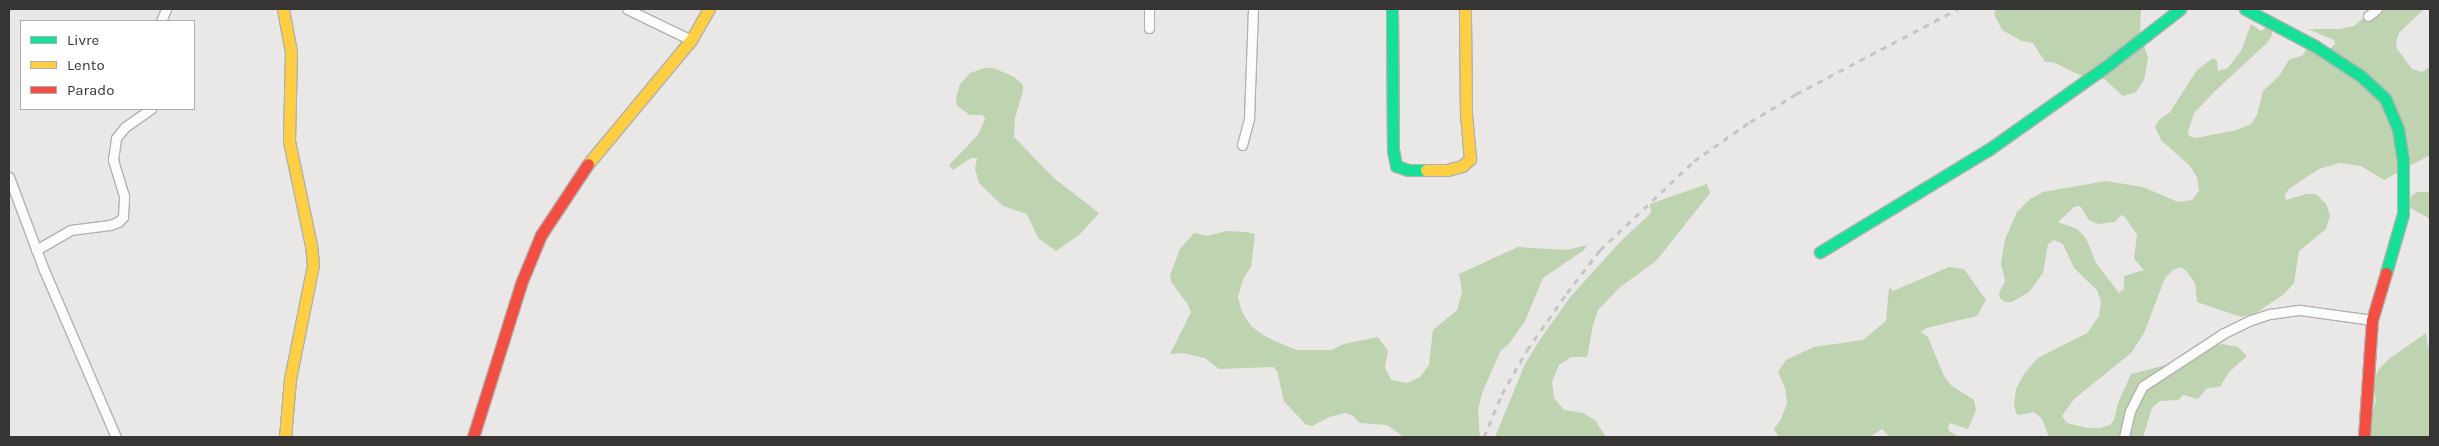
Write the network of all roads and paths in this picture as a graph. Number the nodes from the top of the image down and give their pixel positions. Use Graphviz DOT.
graph roads {
  1 [pos="283,9"];
  2 [pos="627,9"];
  3 [pos="709,9"];
  4 [pos="1149,9"];
  5 [pos="1253,9"];
  6 [pos="1392,9"];
  7 [pos="1465,9"];
  8 [pos="2180,9"];
  9 [pos="2244,9"];
  10 [pos="2377,9"];
  11 [pos="2368,16"];
  12 [pos="1149,28"];
  13 [pos="691,40"];
  14 [pos="150,110"];
  15 [pos="1242,145"];
  16 [pos="9,177"];
  17 [pos="36,250"];
  18 [pos="1820,252"];
  19 [pos="2372,320"];
  20 [pos="116,437"];
  21 [pos="286,437"];
  22 [pos="473,437"];
  23 [pos="2124,437"];
  24 [pos="2364,437"];
  1 -- 21 [label="street"];
  2 -- 13 [label="street"];
  3 -- 13 [label="street"];
  4 -- 12 [label="street"];
  5 -- 15 [label="street"];
  6 -- 7 [label="street"];
  8 -- 18 [label="street"];
  9 -- 19 [label="street"];
  10 -- 11 [label="street"];
  13 -- 22 [label="street"];
  14 -- 17 [label="street"];
  16 -- 17 [label="street"];
  17 -- 20 [label="street"];
  19 -- 23 [label="street"];
  19 -- 24 [label="street"];
}
